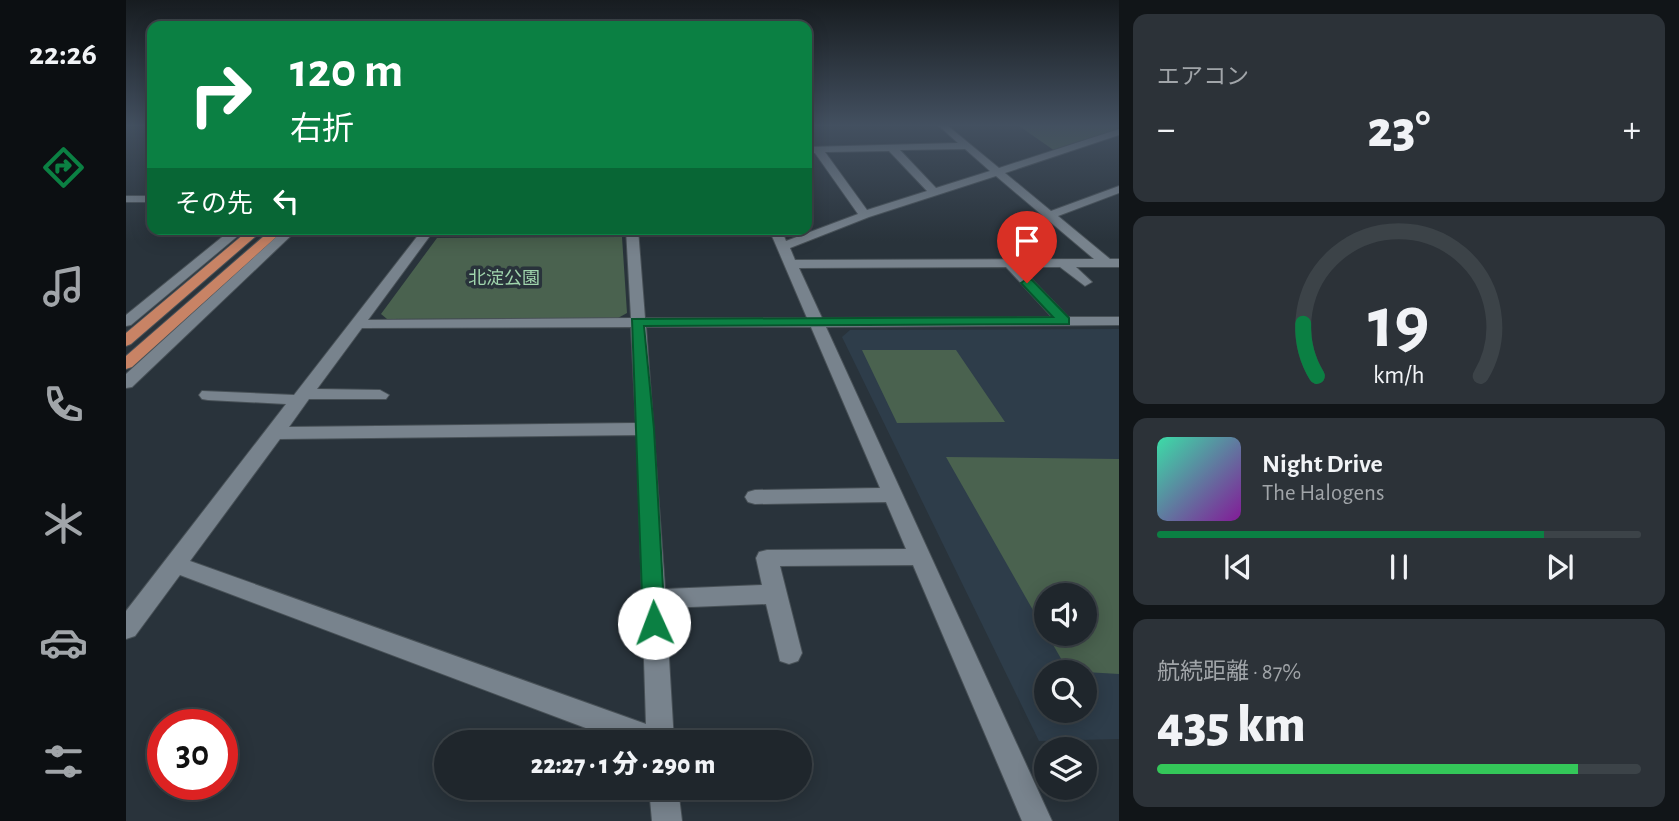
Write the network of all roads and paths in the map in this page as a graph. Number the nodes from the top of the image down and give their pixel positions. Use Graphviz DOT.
graph roads {
  1 [pos="824,164"];
  2 [pos="908,164"];
  3 [pos="988,164"];
  4 [pos="1024,164"];
  5 [pos="998,173"];
  6 [pos="934,192"];
  7 [pos="1116,193"];
  8 [pos="126,199"];
  9 [pos="147,199"];
  10 [pos="865,215"];
  11 [pos="1051,215"];
  12 [pos="233,235"];
  13 [pos="251,235"];
  14 [pos="272,235"];
  15 [pos="286,235"];
  16 [pos="424,235"];
  17 [pos="632,235"];
  18 [pos="783,247"];
  19 [pos="1009,263"];
  20 [pos="1062,263"];
  21 [pos="1113,263"];
  22 [pos="1119,272"];
  23 [pos="1085,282"];
  24 [pos="1064,321"];
  25 [pos="1119,321"];
  26 [pos="126,322"];
  27 [pos="637,322"];
  28 [pos="816,323"];
  29 [pos="357,324"];
  30 [pos="126,341"];
  31 [pos="126,364"];
  32 [pos="126,383"];
  33 [pos="208,395"];
  34 [pos="380,395"];
  35 [pos="302,397"];
  36 [pos="646,429"];
  37 [pos="274,433"];
  38 [pos="892,495"];
  39 [pos="755,497"];
  40 [pos="920,557"];
  41 [pos="176,564"];
  42 [pos="774,594"];
  43 [pos="653,599"];
  44 [pos="126,629"];
  45 [pos="789,653"];
  46 [pos="626,730"];
  47 [pos="658,730"];
  48 [pos="665,800"];
  49 [pos="667,821"];
  50 [pos="1037,821"];
  1 -- 10 [label="street"];
  2 -- 6 [label="street"];
  3 -- 5 [label="street"];
  4 -- 5 [label="street"];
  5 -- 6 [label="street"];
  5 -- 11 [label="street"];
  6 -- 10 [label="street"];
  7 -- 11 [label="street"];
  8 -- 9 [label="street"];
  10 -- 18 [label="street"];
  11 -- 21 [label="street"];
  12 -- 26 [label="street"];
  13 -- 30 [label="main road"];
  14 -- 31 [label="main road"];
  15 -- 32 [label="street"];
  16 -- 29 [label="street"];
  17 -- 27 [label="street"];
  18 -- 19 [label="street"];
  18 -- 28 [label="street"];
  19 -- 20 [label="street"];
  19 -- 24 [label="street"];
  20 -- 21 [label="street"];
  20 -- 23 [label="street"];
  21 -- 22 [label="street"];
  24 -- 25 [label="street"];
  24 -- 28 [label="street"];
  27 -- 28 [label="street"];
  27 -- 29 [label="street"];
  27 -- 36 [label="street"];
  28 -- 38 [label="street"];
  29 -- 35 [label="street"];
  33 -- 35 [label="street"];
  34 -- 35 [label="street"];
  35 -- 37 [label="street"];
  36 -- 37 [label="street"];
  36 -- 43 [label="street"];
  37 -- 41 [label="street"];
  38 -- 39 [label="street"];
  38 -- 40 [label="street"];
  40 -- 42 [label="street"];
  40 -- 50 [label="street"];
  41 -- 44 [label="street"];
  41 -- 46 [label="street"];
  42 -- 43 [label="street"];
  42 -- 45 [label="street"];
  43 -- 47 [label="street"];
  48 -- 49 [label="street"];
}
